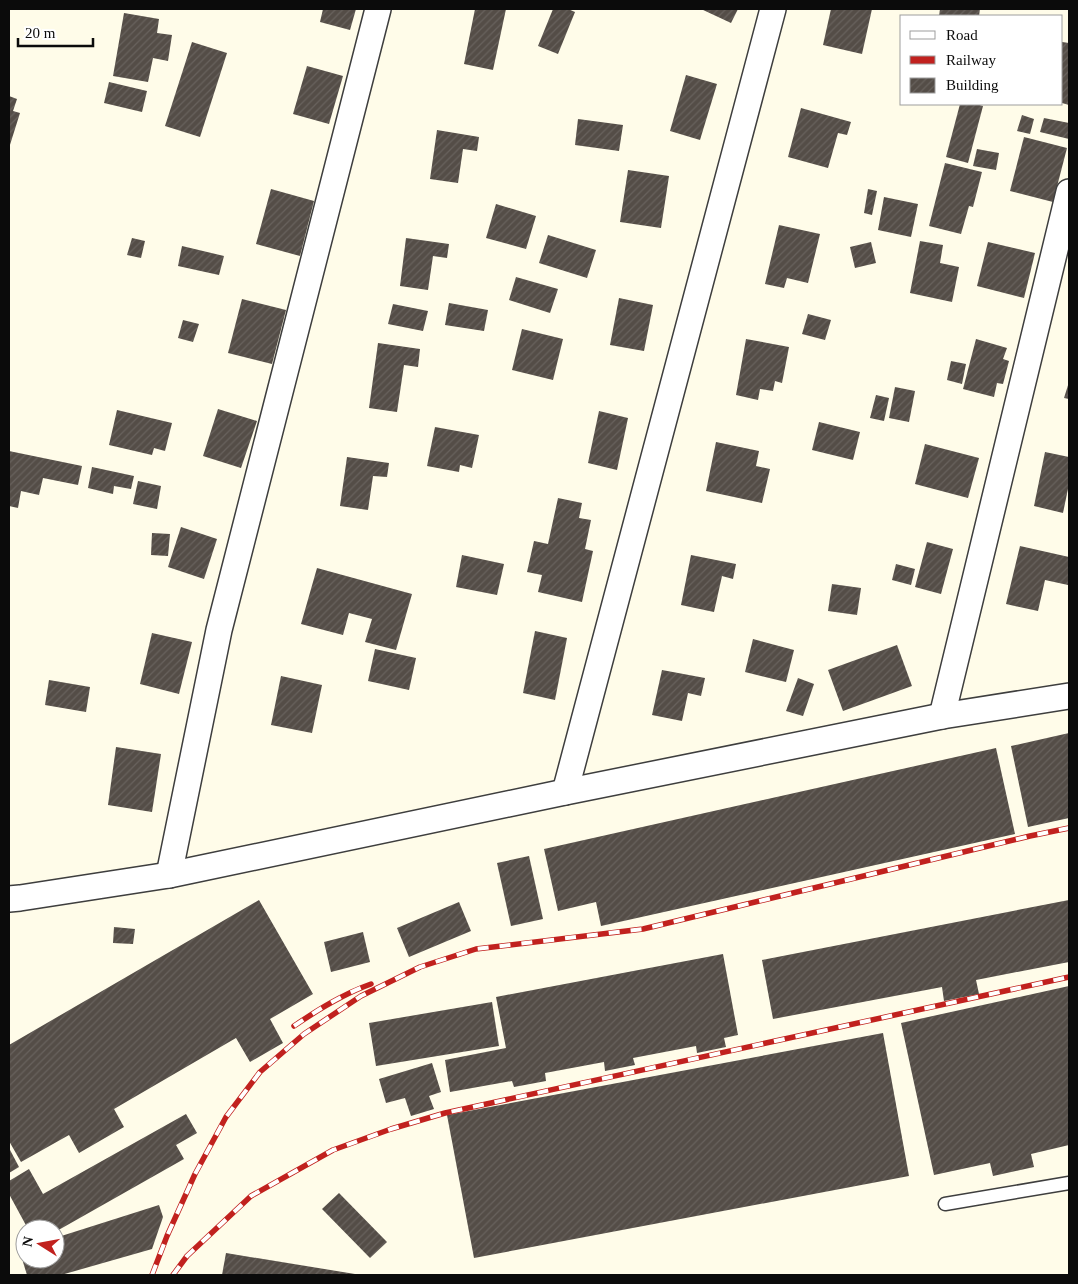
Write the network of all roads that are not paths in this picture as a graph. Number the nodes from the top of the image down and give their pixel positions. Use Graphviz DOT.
graph roads {
  1 [pos="378,9"];
  2 [pos="773,9"];
  3 [pos="1069,192"];
  4 [pos="1069,696"];
  5 [pos="942,716"];
  6 [pos="565,792"];
  7 [pos="169,875"];
  8 [pos="9,899"];
  9 [pos="1069,1183"];
  10 [pos="945,1204"];
  1 -- 7 [label="street"];
  2 -- 6 [label="street"];
  3 -- 5 [label="street"];
  4 -- 5 [label="street"];
  5 -- 6 [label="street"];
  6 -- 7 [label="street"];
  7 -- 8 [label="street"];
  9 -- 10 [label="lane"];
}
